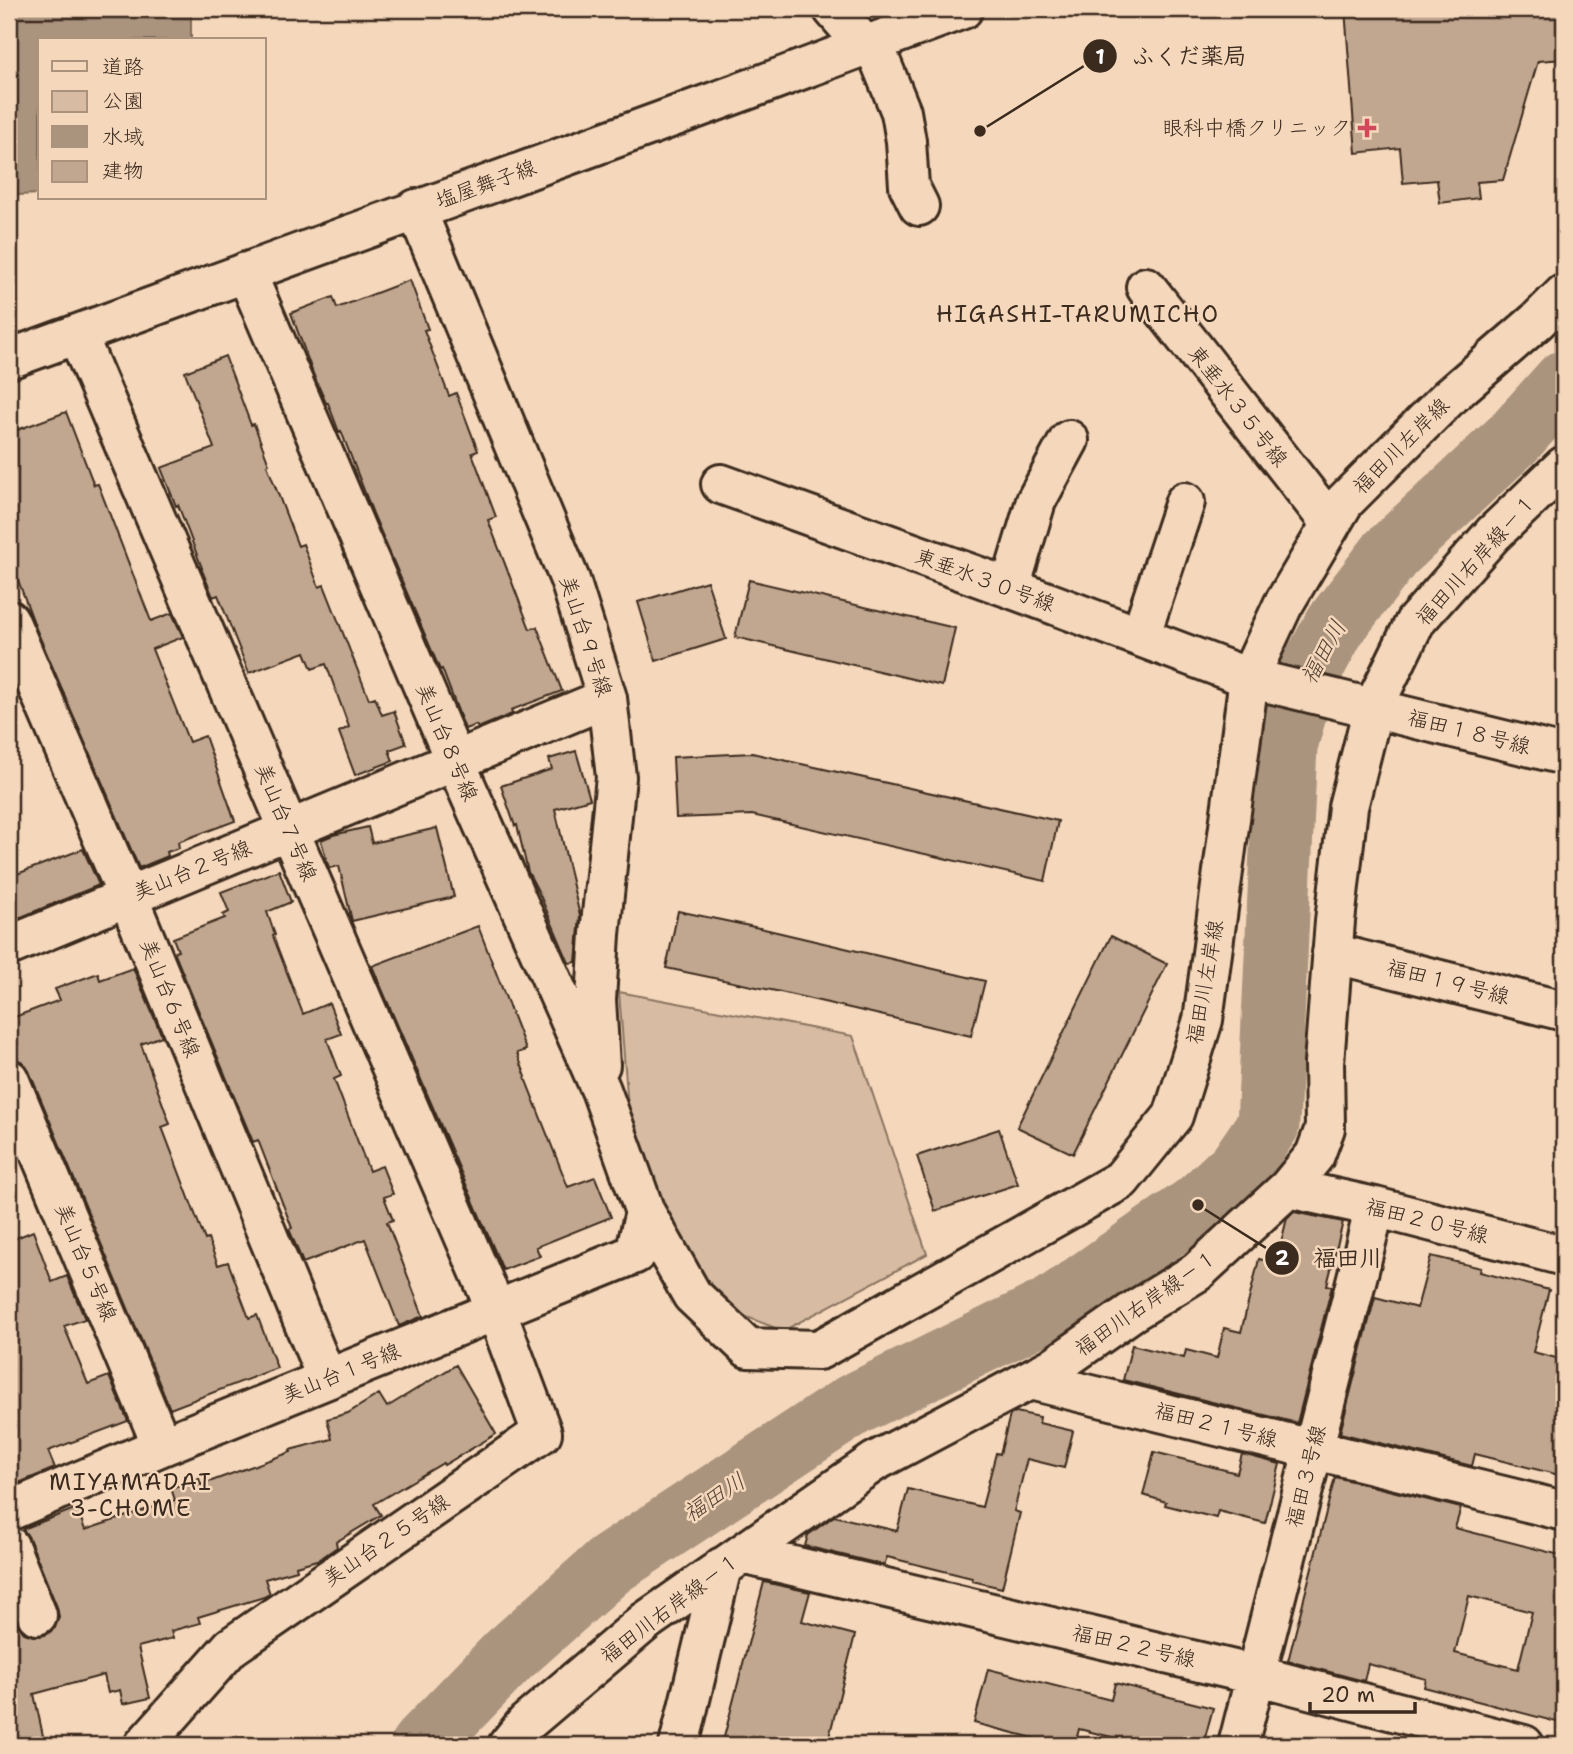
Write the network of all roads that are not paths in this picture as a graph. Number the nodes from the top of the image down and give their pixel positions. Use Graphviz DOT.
graph roads {
  1 [pos="833,9"];
  2 [pos="963,9"];
  3 [pos="869,44"];
  4 [pos="919,206"];
  5 [pos="416,209"];
  6 [pos="246,272"];
  7 [pos="1146,287"];
  8 [pos="1564,294"];
  9 [pos="77,334"];
  10 [pos="9,359"];
  11 [pos="1069,440"];
  12 [pos="721,484"];
  13 [pos="1556,485"];
  14 [pos="1185,502"];
  15 [pos="1331,524"];
  16 [pos="1010,588"];
  17 [pos="9,620"];
  18 [pos="1140,637"];
  19 [pos="1249,678"];
  20 [pos="607,698"];
  21 [pos="1373,708"];
  22 [pos="1564,755"];
  23 [pos="455,761"];
  24 [pos="289,830"];
  25 [pos="128,897"];
  26 [pos="9,946"];
  27 [pos="1332,953"];
  28 [pos="1564,1011"];
  29 [pos="9,1079"];
  30 [pos="601,1090"];
  31 [pos="1289,1188"];
  32 [pos="1375,1207"];
  33 [pos="645,1212"];
  34 [pos="1564,1256"];
  35 [pos="496,1310"];
  36 [pos="327,1379"];
  37 [pos="1030,1380"];
  38 [pos="162,1446"];
  39 [pos="1313,1449"];
  40 [pos="9,1511"];
  41 [pos="1564,1511"];
  42 [pos="9,1546"];
  43 [pos="732,1560"];
  44 [pos="37,1615"];
  45 [pos="1255,1675"];
  46 [pos="144,1745"];
  47 [pos="508,1745"];
  48 [pos="679,1745"];
  49 [pos="1238,1745"];
  50 [pos="1524,1745"];
  1 -- 3 [label="street"];
  2 -- 3 [label="street, 塩屋舞子線"];
  3 -- 4 [label="street"];
  3 -- 5 [label="street, 塩屋舞子線"];
  5 -- 6 [label="street, 塩屋舞子線"];
  5 -- 20 [label="street, 美山台９号線"];
  6 -- 9 [label="street, 塩屋舞子線"];
  6 -- 23 [label="street, 美山台８号線"];
  7 -- 15 [label="street, 東垂水３５号線"];
  8 -- 15 [label="street, 福田川左岸線"];
  9 -- 10 [label="street, 塩屋舞子線"];
  9 -- 24 [label="street, 美山台７号線"];
  11 -- 16 [label="street"];
  12 -- 16 [label="street, 東垂水３０号線"];
  13 -- 21 [label="street, 福田川右岸線－１"];
  14 -- 18 [label="street"];
  15 -- 19 [label="street, 福田川左岸線"];
  16 -- 18 [label="street, 東垂水３０号線"];
  17 -- 25 [label="street, 美山台６号線"];
  18 -- 19 [label="street, 東垂水３０号線"];
  19 -- 21 [label="street, 福田１８号線"];
  19 -- 33 [label="street, 福田川左岸線"];
  20 -- 23 [label="street, 美山台２号線"];
  20 -- 30 [label="street, 美山台９号線"];
  21 -- 22 [label="street, 福田１８号線"];
  21 -- 27 [label="street, 福田川右岸線－１"];
  23 -- 24 [label="street, 美山台２号線"];
  23 -- 30 [label="street, 美山台８号線"];
  24 -- 25 [label="street, 美山台２号線"];
  24 -- 35 [label="street, 美山台７号線"];
  25 -- 26 [label="street, 美山台２号線"];
  25 -- 36 [label="street, 美山台６号線"];
  27 -- 28 [label="street, 福田１９号線"];
  27 -- 31 [label="street, 福田川右岸線－１"];
  29 -- 38 [label="street, 美山台５号線"];
  30 -- 33 [label="street, 美山台８号線"];
  31 -- 32 [label="street, 福田２０号線"];
  31 -- 37 [label="street, 福田川右岸線－１"];
  32 -- 34 [label="street, 福田２０号線"];
  32 -- 39 [label="street, 福田３号線"];
  33 -- 35 [label="street, 美山台１号線"];
  35 -- 36 [label="street, 美山台１号線"];
  35 -- 46 [label="street, 美山台２５号線"];
  36 -- 38 [label="street, 美山台１号線"];
  37 -- 39 [label="street, 福田２１号線"];
  37 -- 43 [label="street, 福田川右岸線－１"];
  38 -- 40 [label="street, 美山台１号線"];
  39 -- 41 [label="street, 福田２１号線"];
  39 -- 45 [label="street, 福田３号線"];
  42 -- 44 [label="street"];
  43 -- 45 [label="street, 福田２２号線"];
  43 -- 47 [label="street, 福田川右岸線－１"];
  43 -- 48 [label="street"];
  45 -- 49 [label="street, 福田３号線"];
  45 -- 50 [label="street, 福田２２号線"];
}
